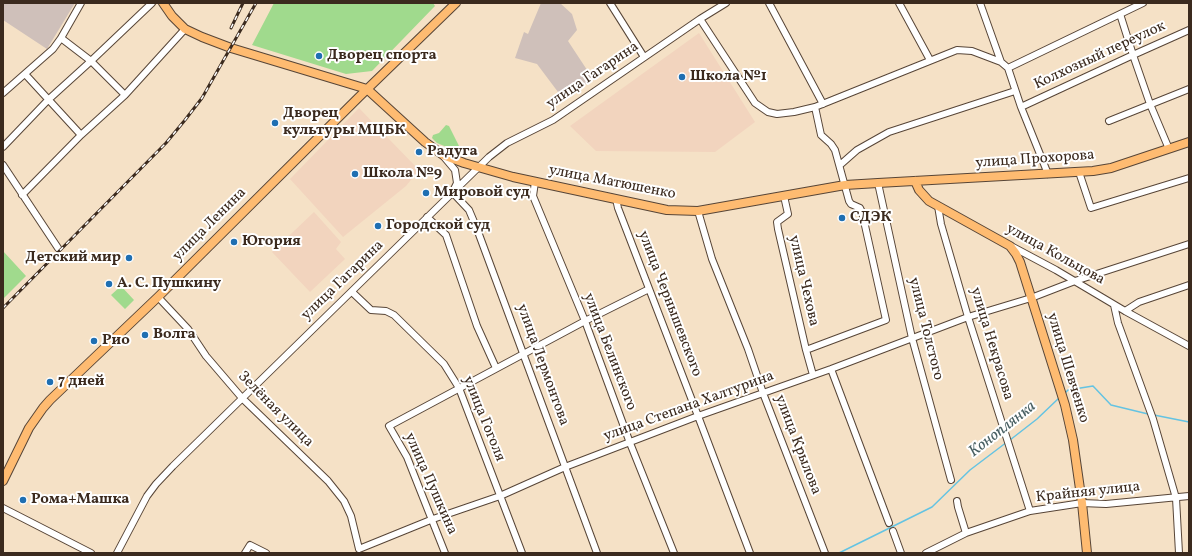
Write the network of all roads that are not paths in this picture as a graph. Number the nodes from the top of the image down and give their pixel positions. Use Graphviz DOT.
graph roads {
  1 [pos="81,3"];
  2 [pos="152,3"];
  3 [pos="163,3"];
  4 [pos="456,3"];
  5 [pos="610,3"];
  6 [pos="726,3"];
  7 [pos="769,3"];
  8 [pos="899,3"];
  9 [pos="980,3"];
  10 [pos="1143,3"];
  11 [pos="1120,14"];
  12 [pos="700,19"];
  13 [pos="185,29"];
  14 [pos="1189,30"];
  15 [pos="61,38"];
  16 [pos="1132,55"];
  17 [pos="644,57"];
  18 [pos="930,60"];
  19 [pos="91,61"];
  20 [pos="1001,62"];
  21 [pos="1008,68"];
  22 [pos="24,74"];
  23 [pos="367,89"];
  24 [pos="1189,89"];
  25 [pos="1015,90"];
  26 [pos="3,93"];
  27 [pos="125,95"];
  28 [pos="48,100"];
  29 [pos="823,104"];
  30 [pos="1150,104"];
  31 [pos="815,107"];
  32 [pos="1021,107"];
  33 [pos="1109,121"];
  34 [pos="81,135"];
  35 [pos="1189,142"];
  36 [pos="3,147"];
  37 [pos="1169,149"];
  38 [pos="443,155"];
  39 [pos="3,165"];
  40 [pos="840,165"];
  41 [pos="478,167"];
  42 [pos="1079,172"];
  43 [pos="1048,174"];
  44 [pos="1189,178"];
  45 [pos="915,181"];
  46 [pos="535,182"];
  47 [pos="878,182"];
  48 [pos="845,186"];
  49 [pos="453,191"];
  50 [pos="22,195"];
  51 [pos="784,196"];
  52 [pos="616,199"];
  53 [pos="938,206"];
  54 [pos="698,211"];
  55 [pos="427,217"];
  56 [pos="1189,244"];
  57 [pos="1010,246"];
  58 [pos="58,248"];
  59 [pos="1075,282"];
  60 [pos="1189,285"];
  61 [pos="649,289"];
  62 [pos="352,292"];
  63 [pos="158,297"];
  64 [pos="1031,298"];
  65 [pos="1114,305"];
  66 [pos="1125,311"];
  67 [pos="968,317"];
  68 [pos="584,321"];
  69 [pos="912,338"];
  70 [pos="1189,346"];
  71 [pos="806,350"];
  72 [pos="524,354"];
  73 [pos="496,368"];
  74 [pos="831,369"];
  75 [pos="813,376"];
  76 [pos="459,388"];
  77 [pos="763,393"];
  78 [pos="242,398"];
  79 [pos="698,416"];
  80 [pos="630,443"];
  81 [pos="565,467"];
  82 [pos="951,480"];
  83 [pos="3,481"];
  84 [pos="500,496"];
  85 [pos="1189,496"];
  86 [pos="1176,498"];
  87 [pos="957,501"];
  88 [pos="1082,503"];
  89 [pos="3,508"];
  90 [pos="1030,511"];
  91 [pos="433,519"];
  92 [pos="889,523"];
  93 [pos="893,531"];
  94 [pos="966,533"];
  95 [pos="358,551"];
  96 [pos="91,553"];
  97 [pos="117,553"];
  98 [pos="245,553"];
  99 [pos="266,553"];
  100 [pos="446,553"];
  101 [pos="522,553"];
  102 [pos="597,553"];
  103 [pos="674,553"];
  104 [pos="750,553"];
  105 [pos="825,553"];
  106 [pos="901,553"];
  107 [pos="926,553"];
  108 [pos="1087,553"];
  109 [pos="1179,553"];
  1 -- 15 [label="street"];
  2 -- 19 [label="street"];
  3 -- 13 [label="main road"];
  4 -- 23 [label="main road, улица Ленина"];
  5 -- 17 [label="street"];
  6 -- 12 [label="street, улица Гагарина"];
  7 -- 29 [label="street"];
  8 -- 18 [label="street"];
  9 -- 20 [label="street"];
  10 -- 11 [label="street"];
  11 -- 16 [label="street"];
  11 -- 21 [label="street"];
  12 -- 17 [label="street, улица Гагарина"];
  12 -- 31 [label="street"];
  13 -- 23 [label="main road"];
  13 -- 27 [label="street"];
  14 -- 16 [label="street, Колхозный переулок"];
  15 -- 19 [label="street"];
  15 -- 22 [label="street"];
  16 -- 30 [label="street"];
  16 -- 32 [label="street, Колхозный переулок"];
  17 -- 41 [label="street, улица Гагарина"];
  18 -- 20 [label="street"];
  18 -- 29 [label="street"];
  19 -- 27 [label="street"];
  19 -- 28 [label="street"];
  20 -- 21 [label="street"];
  21 -- 25 [label="street"];
  22 -- 26 [label="street"];
  22 -- 28 [label="street"];
  23 -- 38 [label="main road, улица Матюшенко"];
  23 -- 63 [label="main road, улица Ленина"];
  24 -- 30 [label="street"];
  25 -- 32 [label="street"];
  25 -- 40 [label="street"];
  27 -- 34 [label="street"];
  28 -- 34 [label="street"];
  28 -- 36 [label="street"];
  29 -- 31 [label="street"];
  30 -- 33 [label="street"];
  30 -- 37 [label="street"];
  31 -- 40 [label="street"];
  32 -- 43 [label="street"];
  34 -- 50 [label="street"];
  35 -- 37 [label="main road, улица Прохорова"];
  37 -- 42 [label="main road, улица Прохорова"];
  38 -- 41 [label="main road, улица Матюшенко"];
  38 -- 49 [label="street"];
  39 -- 50 [label="street"];
  40 -- 48 [label="street"];
  41 -- 46 [label="main road, улица Матюшенко"];
  41 -- 49 [label="street, улица Гагарина"];
  42 -- 43 [label="main road, улица Прохорова"];
  42 -- 44 [label="street"];
  43 -- 45 [label="main road, улица Прохорова"];
  45 -- 47 [label="main road, улица Прохорова"];
  45 -- 53 [label="main road, улица Кольцова"];
  46 -- 52 [label="main road, улица Матюшенко"];
  46 -- 68 [label="street, улица Белинского"];
  47 -- 48 [label="main road, улица Матюшенко"];
  47 -- 69 [label="street, улица Толстого"];
  48 -- 51 [label="main road, улица Матюшенко"];
  48 -- 71 [label="street"];
  49 -- 55 [label="street, улица Гагарина"];
  49 -- 72 [label="street, улица Лермонтова"];
  50 -- 58 [label="street"];
  51 -- 54 [label="main road, улица Матюшенко"];
  51 -- 71 [label="street, улица Чехова"];
  52 -- 54 [label="main road, улица Матюшенко"];
  52 -- 61 [label="street, улица Чернышевского"];
  53 -- 57 [label="main road, улица Кольцова"];
  53 -- 67 [label="street, улица Некрасова"];
  54 -- 77 [label="street, улица Крылова"];
  55 -- 62 [label="street, улица Гагарина"];
  55 -- 73 [label="street"];
  56 -- 59 [label="street, улица Степана Халтурина"];
  57 -- 59 [label="street, улица Кольцова"];
  57 -- 64 [label="main road, улица Шевченко"];
  59 -- 64 [label="street, улица Степана Халтурина"];
  59 -- 65 [label="street, улица Кольцова"];
  60 -- 66 [label="street"];
  61 -- 68 [label="street"];
  61 -- 79 [label="street, улица Чернышевского"];
  62 -- 76 [label="street, улица Гоголя"];
  62 -- 78 [label="street, улица Гагарина"];
  63 -- 78 [label="street, Зелёная улица"];
  63 -- 83 [label="main road, улица Ленина"];
  64 -- 67 [label="street, улица Степана Халтурина"];
  64 -- 88 [label="main road, улица Шевченко"];
  65 -- 66 [label="street, улица Кольцова"];
  65 -- 86 [label="street"];
  66 -- 70 [label="street, улица Кольцова"];
  67 -- 69 [label="street, улица Степана Халтурина"];
  67 -- 90 [label="street, улица Некрасова"];
  68 -- 72 [label="street"];
  68 -- 80 [label="street, улица Белинского"];
  69 -- 74 [label="street, улица Степана Халтурина"];
  69 -- 82 [label="street, улица Толстого"];
  71 -- 75 [label="street, улица Чехова"];
  72 -- 73 [label="street"];
  72 -- 81 [label="street, улица Лермонтова"];
  73 -- 76 [label="street"];
  74 -- 75 [label="street, улица Степана Халтурина"];
  74 -- 92 [label="street"];
  75 -- 77 [label="street, улица Степана Халтурина"];
  76 -- 84 [label="street, улица Гоголя"];
  76 -- 91 [label="street, улица Пушкина"];
  77 -- 79 [label="street, улица Степана Халтурина"];
  77 -- 105 [label="street, улица Крылова"];
  78 -- 95 [label="street, Зелёная улица"];
  78 -- 97 [label="street, улица Гагарина"];
  79 -- 80 [label="street, улица Степана Халтурина"];
  79 -- 104 [label="street, улица Чернышевского"];
  80 -- 81 [label="street, улица Степана Халтурина"];
  80 -- 103 [label="street, улица Белинского"];
  81 -- 84 [label="street, улица Степана Халтурина"];
  81 -- 102 [label="street, улица Лермонтова"];
  84 -- 91 [label="street, улица Степана Халтурина"];
  84 -- 101 [label="street, улица Гоголя"];
  85 -- 86 [label="street, Крайняя улица"];
  86 -- 88 [label="street, Крайняя улица"];
  86 -- 109 [label="street"];
  87 -- 94 [label="street"];
  88 -- 90 [label="street, Крайняя улица"];
  88 -- 108 [label="main road, улица Шевченко"];
  89 -- 96 [label="street"];
  90 -- 94 [label="street, Крайняя улица"];
  91 -- 95 [label="street, улица Степана Халтурина"];
  91 -- 100 [label="street, улица Пушкина"];
  93 -- 106 [label="street"];
  94 -- 107 [label="street, Крайняя улица"];
  98 -- 99 [label="street"];
}
